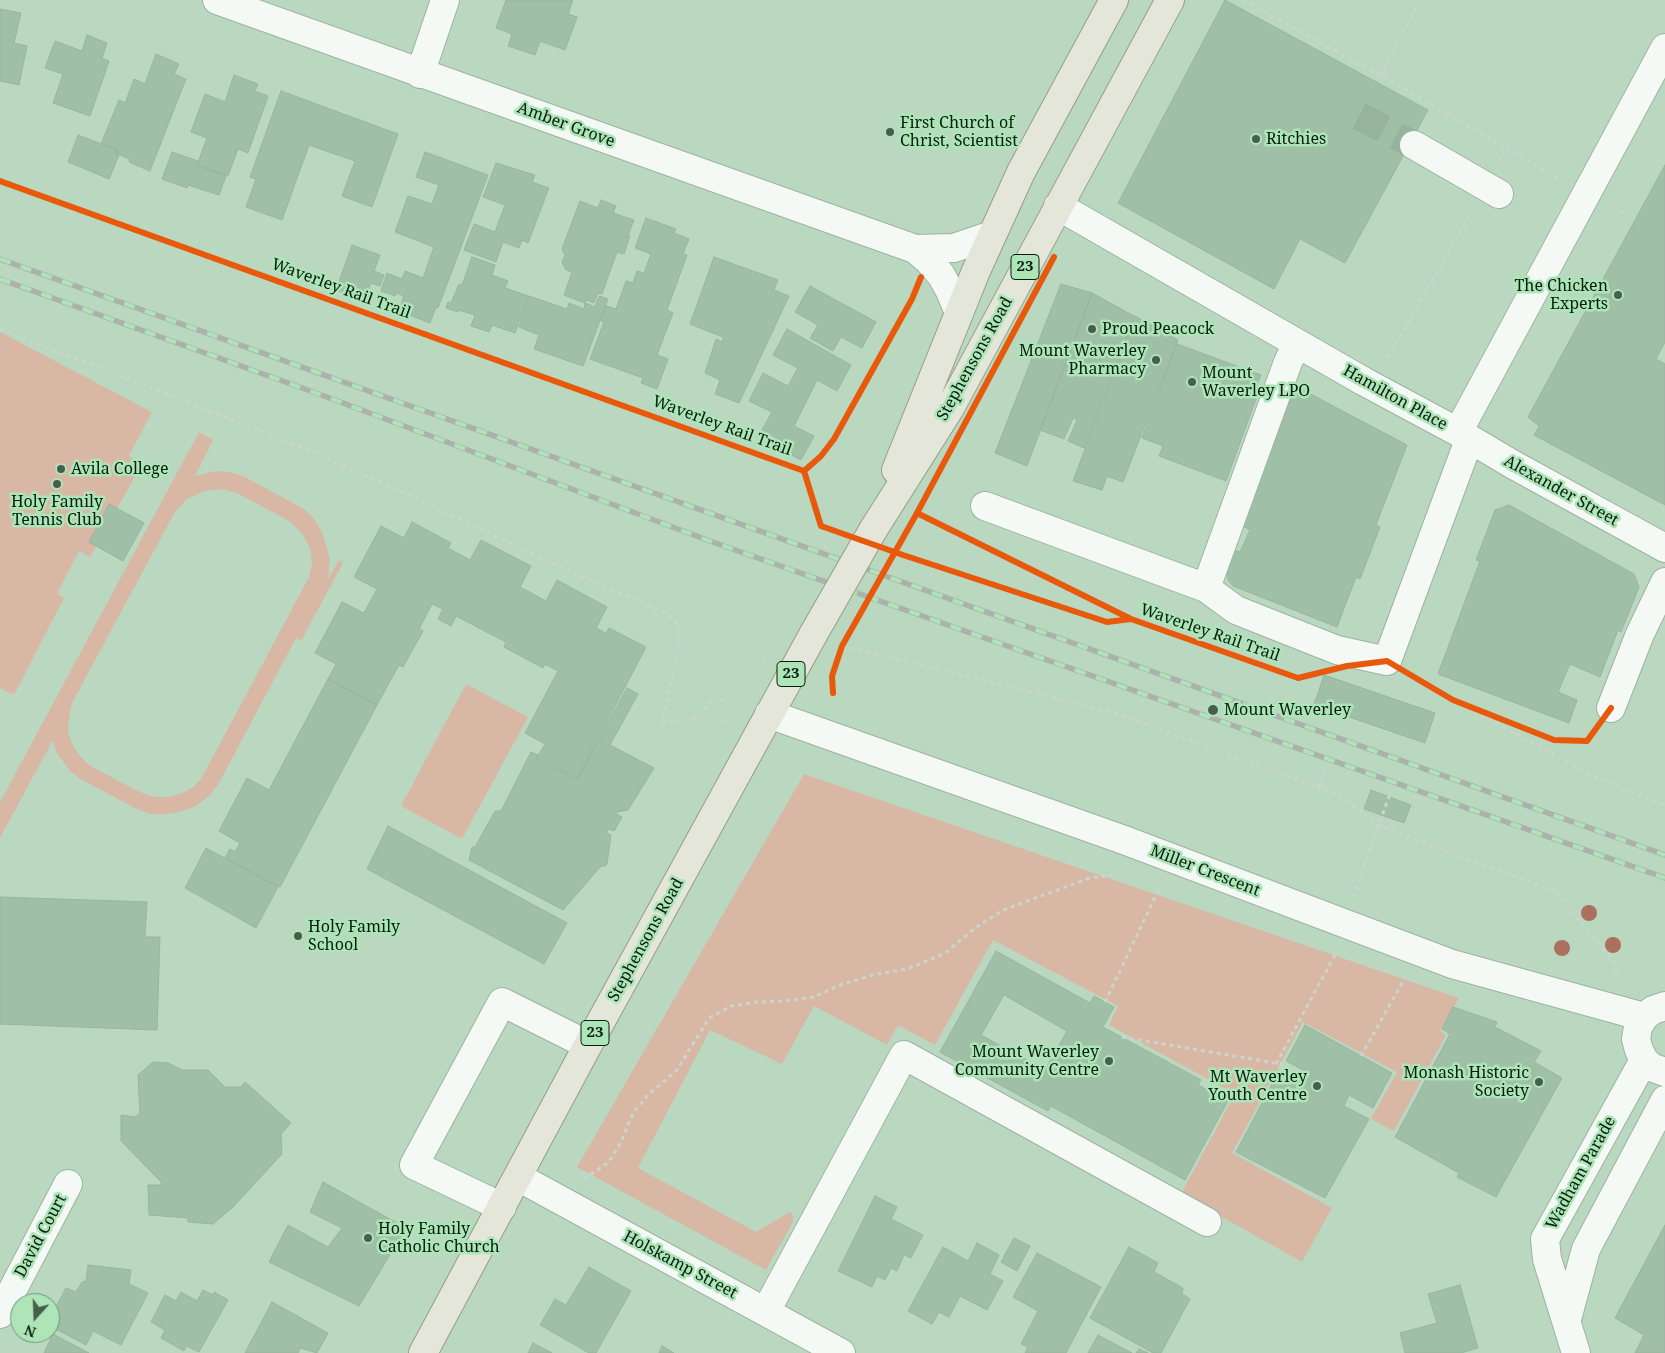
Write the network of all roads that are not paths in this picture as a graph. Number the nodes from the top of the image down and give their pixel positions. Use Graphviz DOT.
graph roads {
  1 [pos="217,0"];
  2 [pos="445,0"];
  3 [pos="1114,0"];
  4 [pos="1170,0"];
  5 [pos="1665,48"];
  6 [pos="420,74"];
  7 [pos="1414,145"];
  8 [pos="1492,190"];
  9 [pos="1058,206"];
  10 [pos="992,235"];
  11 [pos="915,250"];
  12 [pos="959,313"];
  13 [pos="1297,344"];
  14 [pos="1463,436"];
  15 [pos="985,506"];
  16 [pos="873,530"];
  17 [pos="1665,548"];
  18 [pos="1665,582"];
  19 [pos="1206,588"];
  20 [pos="1611,708"];
  21 [pos="769,714"];
  22 [pos="1655,1011"];
  23 [pos="588,1045"];
  24 [pos="1654,1066"];
  25 [pos="1665,1100"];
  26 [pos="518,1177"];
  27 [pos="68,1184"];
  28 [pos="502,1207"];
  29 [pos="1207,1222"];
  30 [pos="766,1311"];
  31 [pos="0,1314"];
  32 [pos="1567,1319"];
  33 [pos="423,1353"];
  34 [pos="841,1353"];
  35 [pos="1576,1353"];
  1 -- 6 [label="street, Amber Grove"];
  2 -- 6 [label="street"];
  3 -- 10 [label="main road, Stephensons Road / 23"];
  4 -- 9 [label="main road, Stephensons Road / 23"];
  5 -- 14 [label="street, Hamilton Place"];
  6 -- 11 [label="street, Amber Grove"];
  7 -- 8 [label="street"];
  9 -- 13 [label="street, Hamilton Place"];
  9 -- 16 [label="main road, Stephensons Road / 23"];
  10 -- 11 [label="street, Amber Grove"];
  10 -- 12 [label="main road, Stephensons Road / 23"];
  11 -- 12 [label="street, Amber Grove"];
  12 -- 16 [label="main road, Stephensons Road / 23"];
  13 -- 14 [label="street, Hamilton Place"];
  13 -- 19 [label="street"];
  14 -- 17 [label="street, Alexander Street"];
  14 -- 19 [label="street, Hamilton Place"];
  15 -- 19 [label="street, Hamilton Place"];
  16 -- 21 [label="main road, Stephensons Road / 23, bridge"];
  18 -- 20 [label="street"];
  21 -- 22 [label="street, Miller Crescent"];
  21 -- 23 [label="main road, Stephensons Road / 23"];
  22 -- 24 [label="street"];
  23 -- 26 [label="main road, Stephensons Road / 23"];
  23 -- 28 [label="street"];
  24 -- 32 [label="street, Wadham Parade"];
  25 -- 32 [label="street"];
  26 -- 28 [label="main road, Stephensons Road / 23"];
  26 -- 30 [label="street, Holskamp Street"];
  27 -- 31 [label="street, David Court"];
  28 -- 33 [label="main road, Stephensons Road / 23"];
  29 -- 30 [label="street"];
  30 -- 34 [label="street, Holskamp Street"];
  32 -- 35 [label="street, Wadham Parade"];
}
